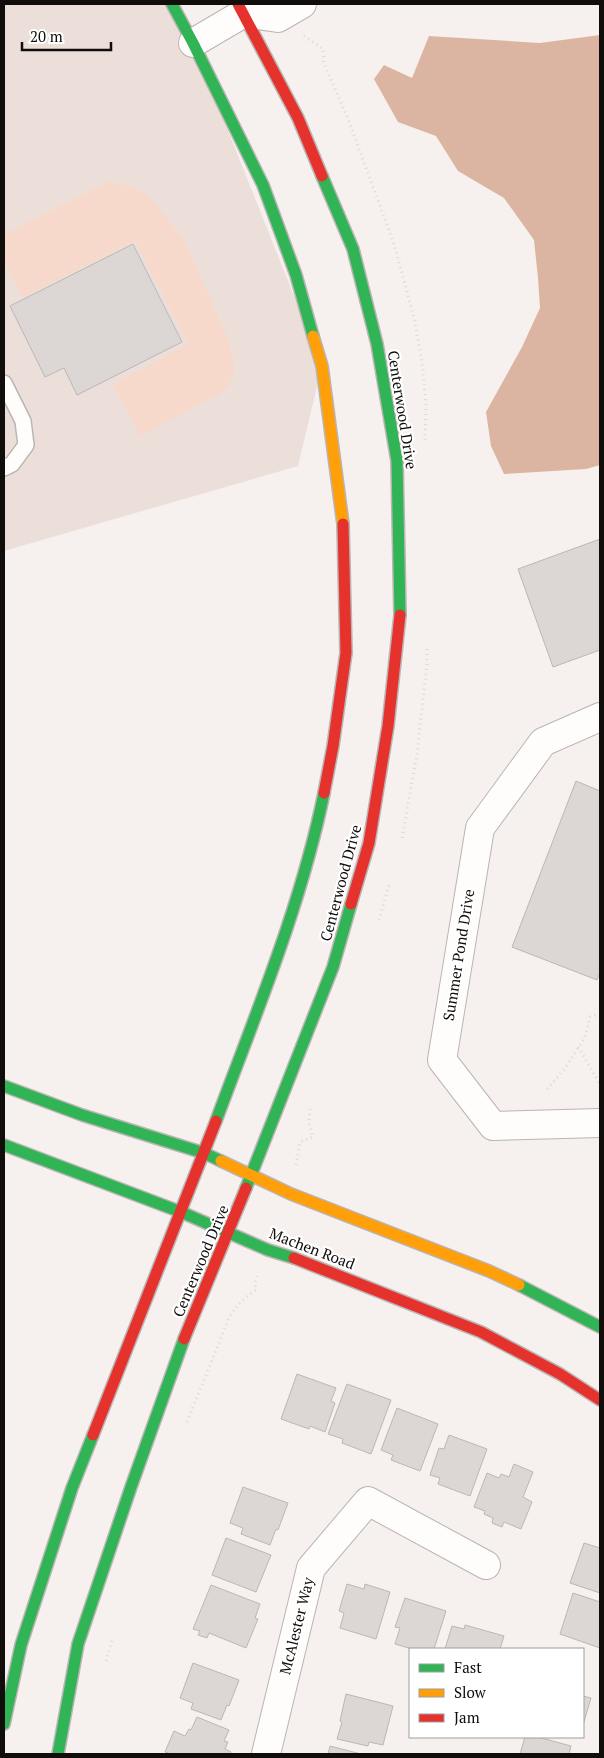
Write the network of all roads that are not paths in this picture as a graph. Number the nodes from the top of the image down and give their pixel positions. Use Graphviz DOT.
graph roads {
  1 [pos="172,4"];
  2 [pos="302,4"];
  3 [pos="244,7"];
  4 [pos="193,43"];
  5 [pos="4,383"];
  6 [pos="4,468"];
  7 [pos="600,717"];
  8 [pos="4,1086"];
  9 [pos="600,1122"];
  10 [pos="4,1145"];
  11 [pos="204,1154"];
  12 [pos="252,1175"];
  13 [pos="181,1212"];
  14 [pos="230,1233"];
  15 [pos="600,1327"];
  16 [pos="600,1400"];
  17 [pos="486,1565"];
  18 [pos="4,1724"];
  19 [pos="58,1754"];
  20 [pos="266,1754"];
  1 -- 4 [label="street"];
  2 -- 3 [label="street"];
  3 -- 4 [label="street"];
  3 -- 12 [label="street, Centerwood Drive"];
  4 -- 11 [label="street"];
  5 -- 6 [label="lane"];
  7 -- 9 [label="street, Summer Pond Drive"];
  8 -- 11 [label="street"];
  10 -- 13 [label="street, Machen Road"];
  11 -- 12 [label="street"];
  11 -- 13 [label="street"];
  12 -- 14 [label="street, Centerwood Drive"];
  12 -- 15 [label="street"];
  13 -- 14 [label="street, Machen Road"];
  13 -- 18 [label="street"];
  14 -- 16 [label="street, Machen Road"];
  14 -- 19 [label="street, Centerwood Drive"];
  17 -- 20 [label="street, McAlester Way"];
}
